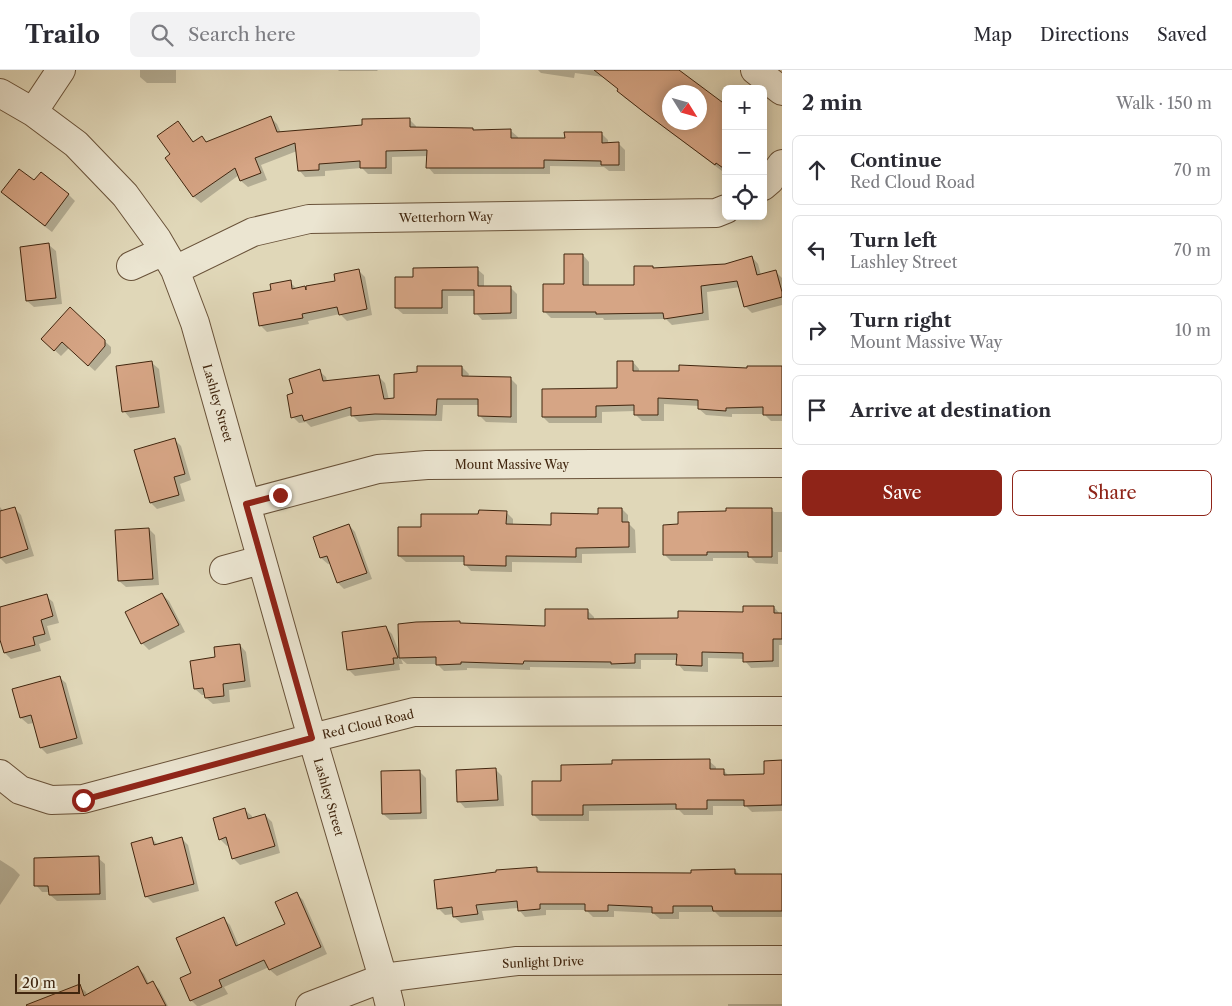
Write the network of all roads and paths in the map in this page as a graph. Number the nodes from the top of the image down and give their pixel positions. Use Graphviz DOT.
graph roads {
  1 [pos="61,70"];
  2 [pos="755,70"];
  3 [pos="782,91"];
  4 [pos="0,93"];
  5 [pos="33,112"];
  6 [pos="782,164"];
  7 [pos="767,183"];
  8 [pos="722,210"];
  9 [pos="169,260"];
  10 [pos="131,266"];
  11 [pos="782,462"];
  12 [pos="246,504"];
  13 [pos="261,560"];
  14 [pos="224,570"];
  15 [pos="782,711"];
  16 [pos="312,738"];
  17 [pos="0,774"];
  18 [pos="782,960"];
  19 [pos="383,978"];
  20 [pos="310,1006"];
  21 [pos="390,1006"];
  1 -- 5 [label="street"];
  2 -- 3 [label="street"];
  4 -- 5 [label="street, Lashley Street"];
  5 -- 9 [label="street, Lashley Street"];
  6 -- 7 [label="street"];
  8 -- 9 [label="street, Wetterhorn Way"];
  9 -- 10 [label="street"];
  9 -- 12 [label="street, Lashley Street"];
  11 -- 12 [label="street, Mount Massive Way"];
  12 -- 13 [label="street, Lashley Street"];
  13 -- 14 [label="street"];
  13 -- 16 [label="street, Lashley Street"];
  15 -- 16 [label="street, Red Cloud Road"];
  16 -- 17 [label="street, Red Cloud Road"];
  16 -- 19 [label="street, Lashley Street"];
  18 -- 19 [label="street, Sunlight Drive"];
  19 -- 20 [label="street, Sunlight Drive"];
  19 -- 21 [label="street, Lashley Street"];
}
